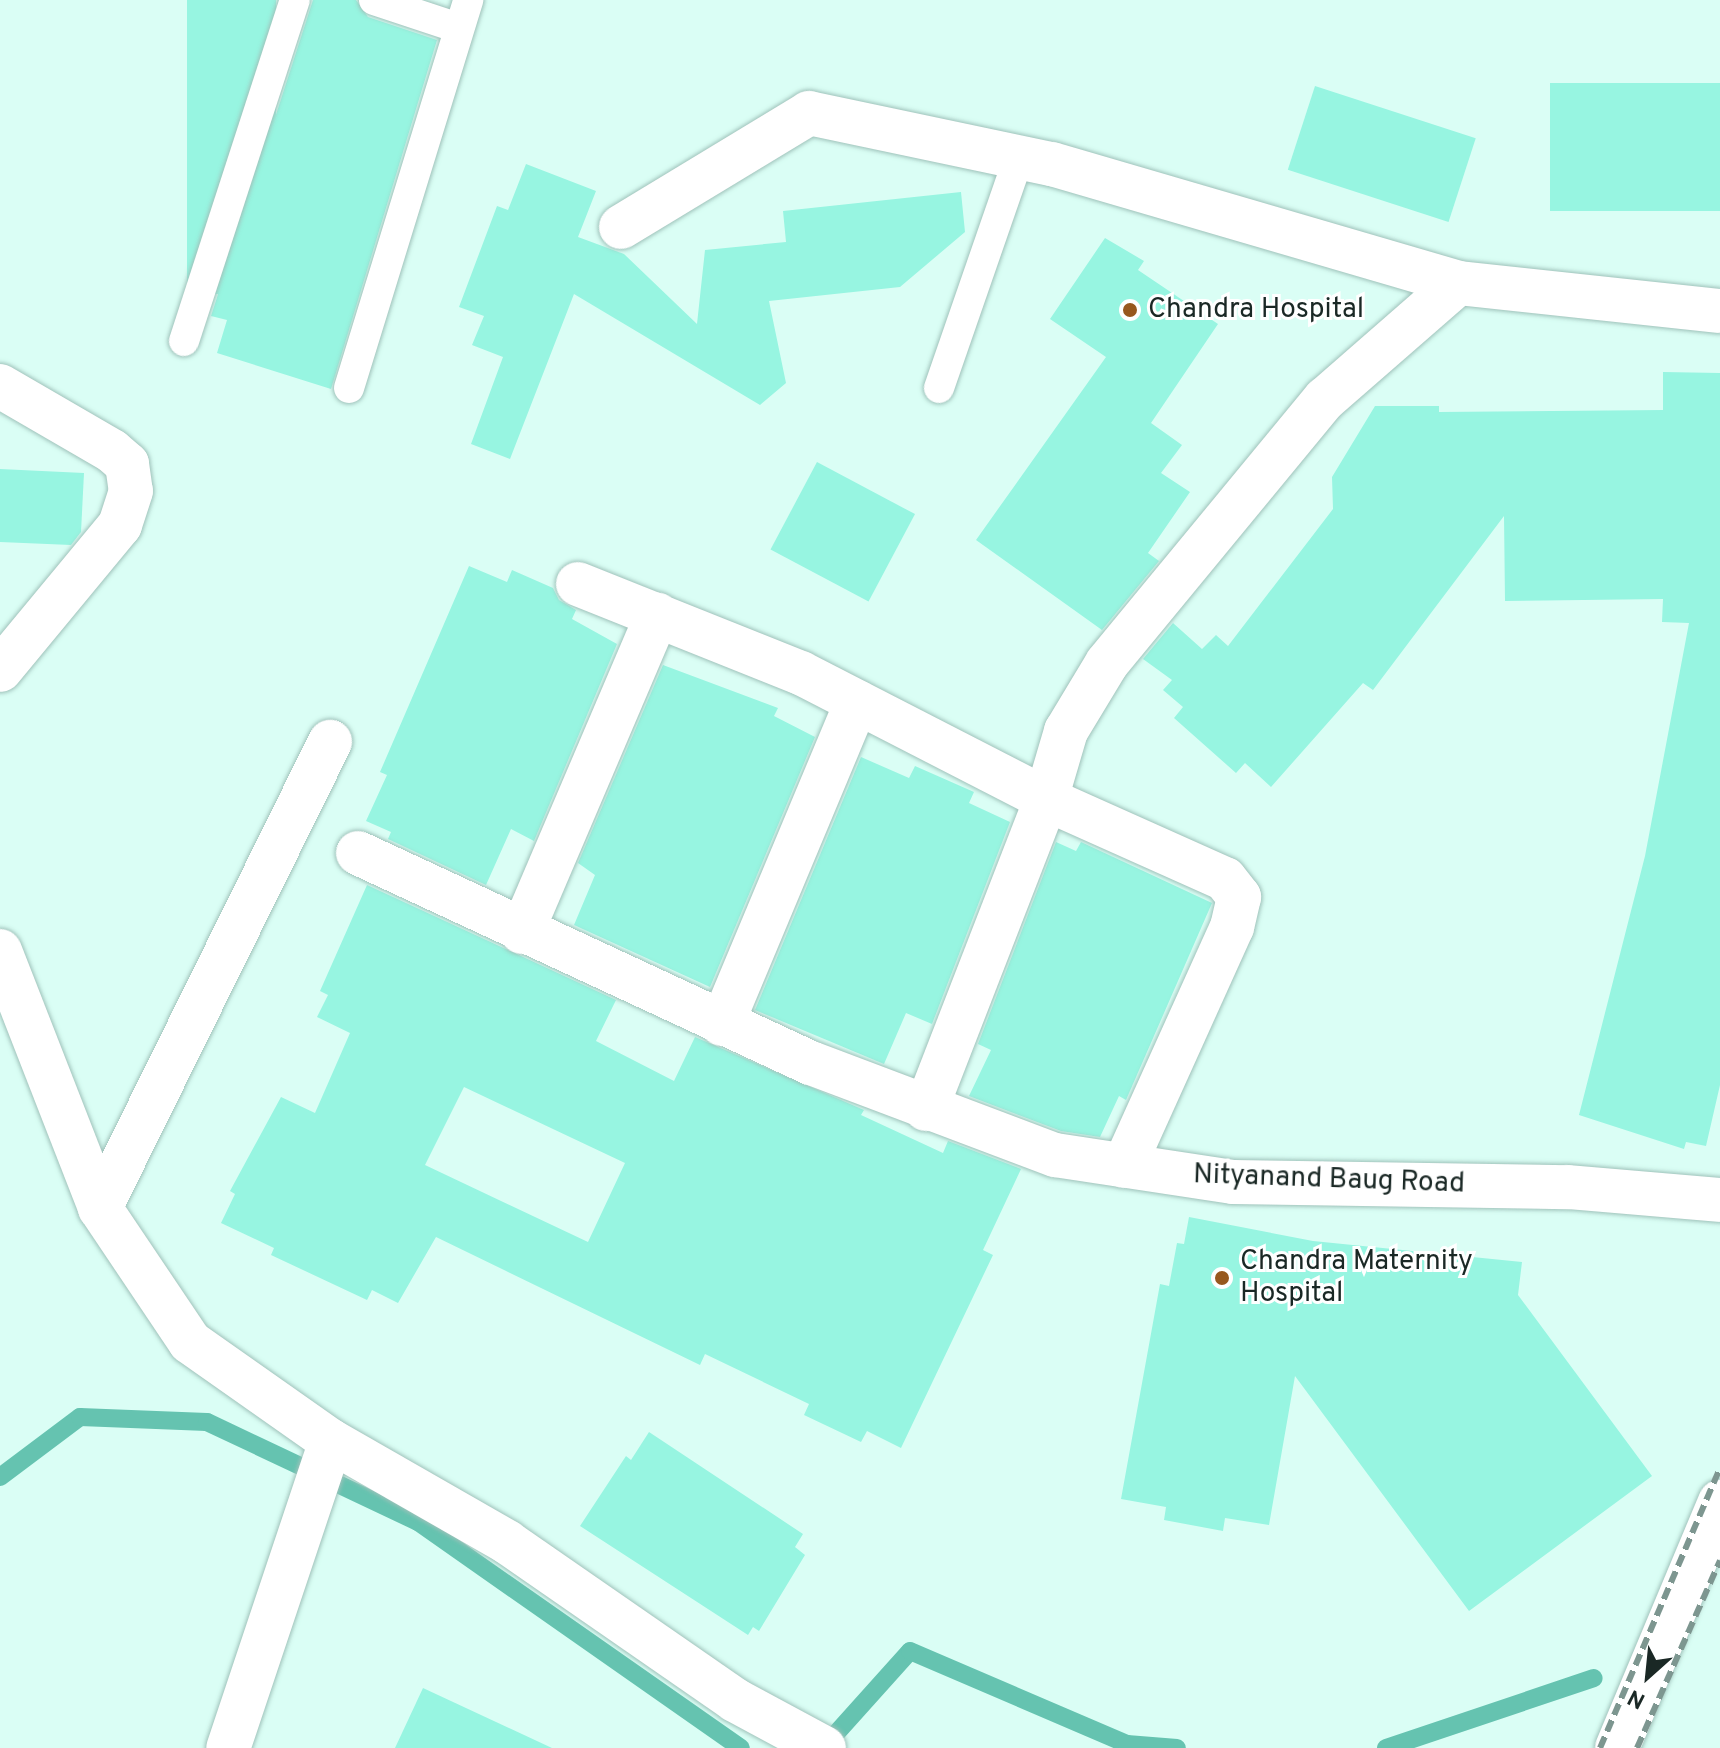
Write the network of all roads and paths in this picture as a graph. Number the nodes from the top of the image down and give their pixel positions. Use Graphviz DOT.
graph roads {
  1 [pos="295,0"];
  2 [pos="374,0"];
  3 [pos="463,14"];
  4 [pos="1019,157"];
  5 [pos="621,227"];
  6 [pos="1458,283"];
  7 [pos="1720,311"];
  8 [pos="184,341"];
  9 [pos="0,386"];
  10 [pos="349,388"];
  11 [pos="939,388"];
  12 [pos="578,584"];
  13 [pos="657,615"];
  14 [pos="0,670"];
  15 [pos="857,702"];
  16 [pos="330,742"];
  17 [pos="1046,799"];
  18 [pos="358,853"];
  19 [pos="522,932"];
  20 [pos="2,961"];
  21 [pos="722,1024"];
  22 [pos="926,1109"];
  23 [pos="1124,1166"];
  24 [pos="1720,1200"];
  25 [pos="100,1208"];
  26 [pos="331,1441"];
  27 [pos="1720,1502"];
  28 [pos="811,1741"];
  29 [pos="228,1748"];
  30 [pos="1617,1748"];
  1 -- 8 [label="lane"];
  2 -- 3 [label="lane"];
  3 -- 10 [label="lane"];
  4 -- 5 [label="street"];
  4 -- 6 [label="street"];
  4 -- 11 [label="lane"];
  6 -- 7 [label="street"];
  6 -- 17 [label="street"];
  9 -- 14 [label="street"];
  12 -- 13 [label="street"];
  13 -- 15 [label="street"];
  13 -- 19 [label="street"];
  15 -- 17 [label="street"];
  15 -- 21 [label="street"];
  16 -- 25 [label="street"];
  17 -- 22 [label="street"];
  17 -- 23 [label="street"];
  18 -- 19 [label="street, Nityanand Baug Road"];
  19 -- 21 [label="street, Nityanand Baug Road"];
  20 -- 25 [label="street"];
  21 -- 22 [label="street, Nityanand Baug Road"];
  22 -- 23 [label="street, Nityanand Baug Road"];
  23 -- 24 [label="street, Nityanand Baug Road"];
  25 -- 26 [label="street"];
  26 -- 28 [label="street"];
  26 -- 29 [label="street"];
  27 -- 30 [label="street"];
}
